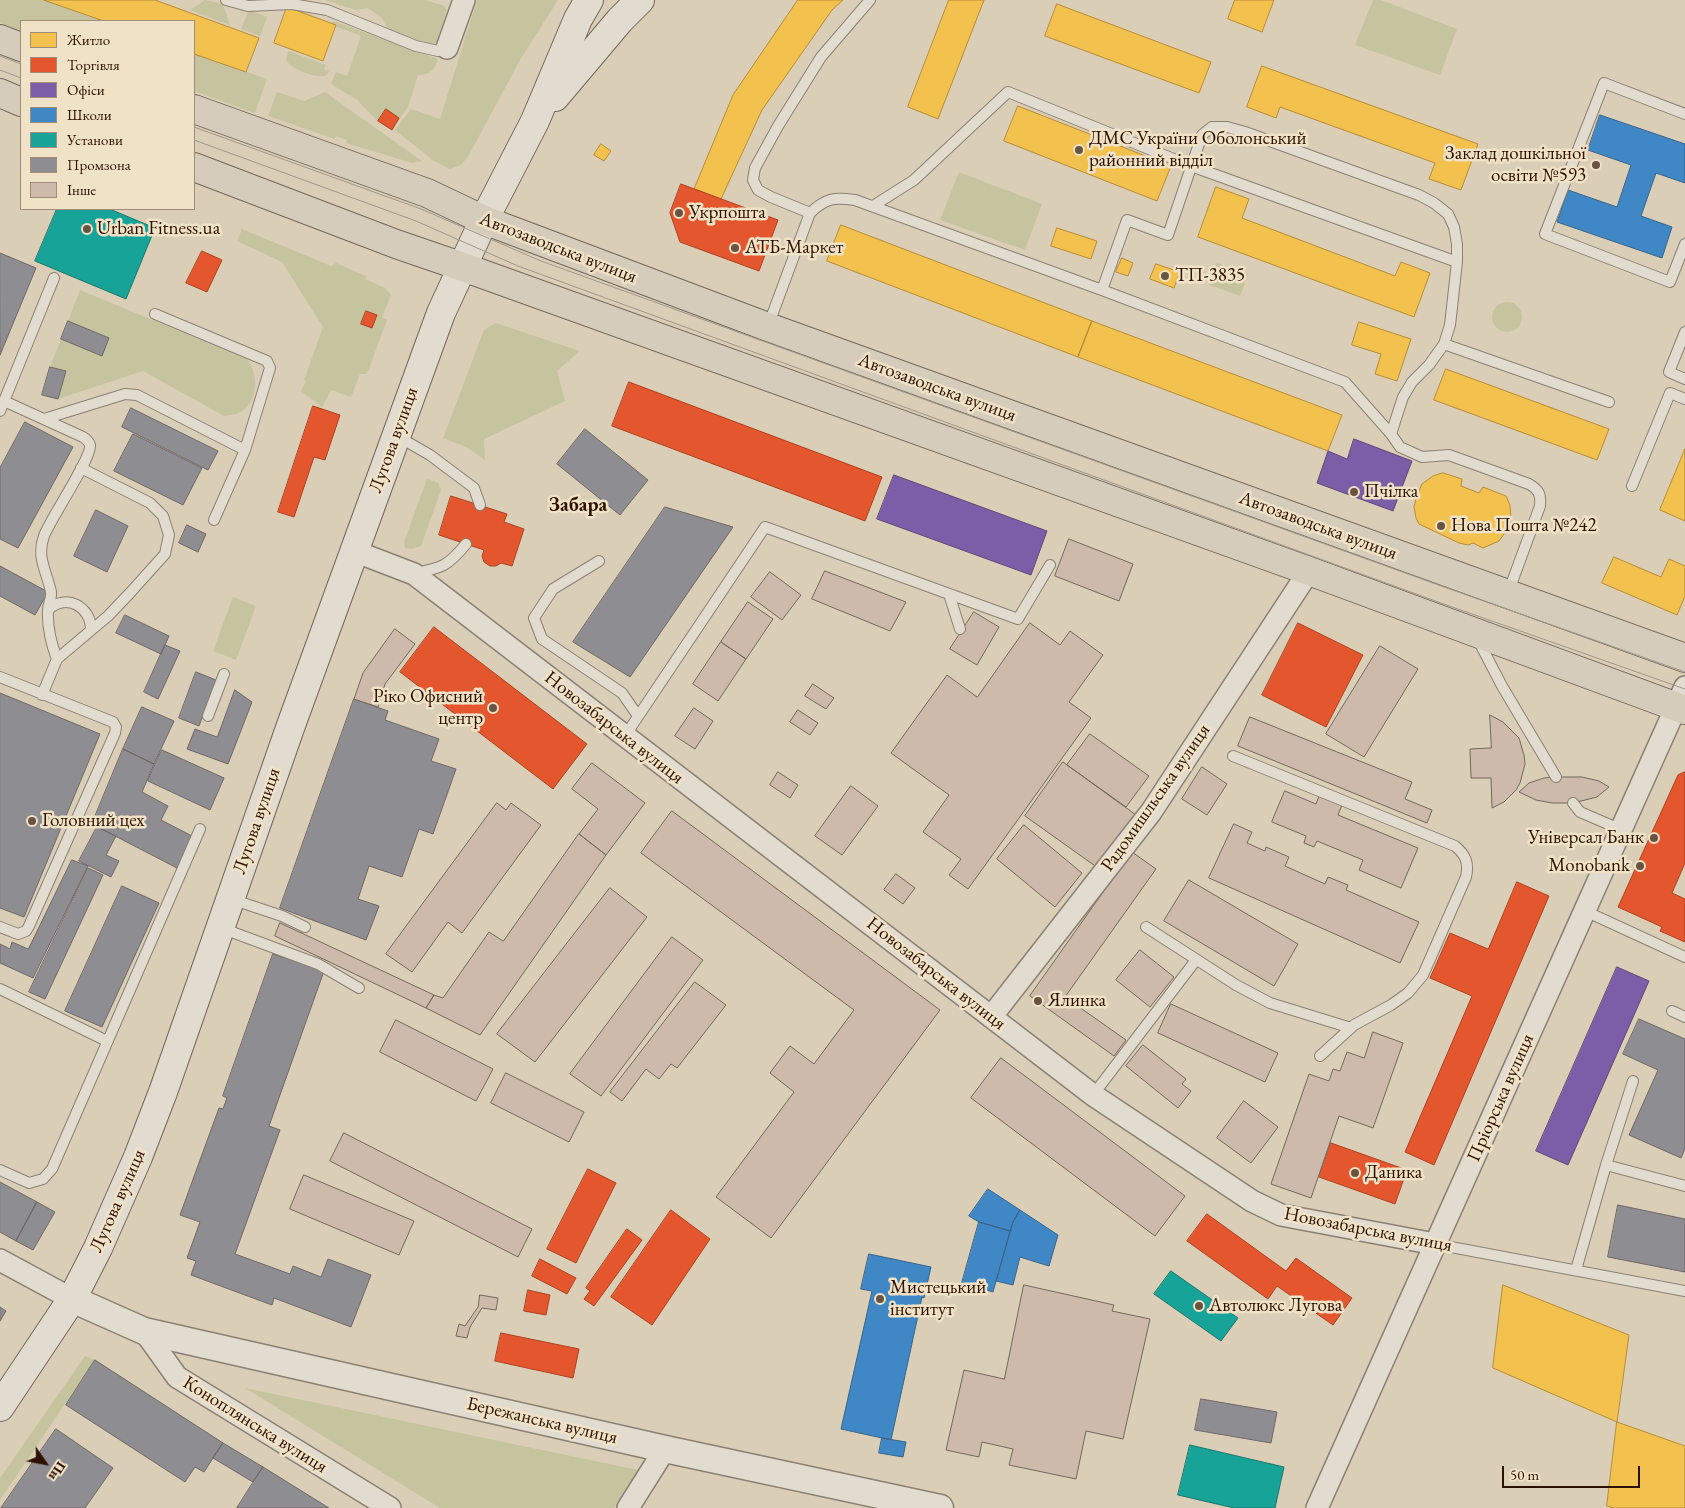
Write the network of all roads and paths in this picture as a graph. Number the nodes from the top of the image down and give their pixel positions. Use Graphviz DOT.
graph roads {
  1 [pos="226,0"];
  2 [pos="589,0"];
  3 [pos="640,0"];
  4 [pos="870,0"];
  5 [pos="460,2"];
  6 [pos="0,39"];
  7 [pos="20,47"];
  8 [pos="447,48"];
  9 [pos="0,94"];
  10 [pos="20,102"];
  11 [pos="195,109"];
  12 [pos="1685,114"];
  13 [pos="535,121"];
  14 [pos="1192,166"];
  15 [pos="195,167"];
  16 [pos="874,206"];
  17 [pos="810,213"];
  18 [pos="484,220"];
  19 [pos="1685,244"];
  20 [pos="1457,262"];
  21 [pos="463,267"];
  22 [pos="54,278"];
  23 [pos="1102,290"];
  24 [pos="155,314"];
  25 [pos="768,327"];
  26 [pos="1685,332"];
  27 [pos="1444,344"];
  28 [pos="1685,379"];
  29 [pos="1685,399"];
  30 [pos="4,401"];
  31 [pos="1609,402"];
  32 [pos="0,411"];
  33 [pos="44,419"];
  34 [pos="1391,434"];
  35 [pos="396,435"];
  36 [pos="245,450"];
  37 [pos="81,468"];
  38 [pos="1632,486"];
  39 [pos="480,505"];
  40 [pos="214,520"];
  41 [pos="466,544"];
  42 [pos="354,551"];
  43 [pos="599,561"];
  44 [pos="1050,565"];
  45 [pos="1309,570"];
  46 [pos="414,574"];
  47 [pos="949,594"];
  48 [pos="1508,594"];
  49 [pos="48,610"];
  50 [pos="960,629"];
  51 [pos="90,630"];
  52 [pos="1474,633"];
  53 [pos="57,658"];
  54 [pos="1685,658"];
  55 [pos="224,674"];
  56 [pos="0,677"];
  57 [pos="42,695"];
  58 [pos="1682,701"];
  59 [pos="208,716"];
  60 [pos="638,716"];
  61 [pos="625,736"];
  62 [pos="1233,756"];
  63 [pos="1556,777"];
  64 [pos="1573,802"];
  65 [pos="200,829"];
  66 [pos="1622,830"];
  67 [pos="231,899"];
  68 [pos="1586,911"];
  69 [pos="305,926"];
  70 [pos="0,927"];
  71 [pos="1146,927"];
  72 [pos="220,928"];
  73 [pos="1685,957"];
  74 [pos="1196,960"];
  75 [pos="359,988"];
  76 [pos="0,989"];
  77 [pos="1672,1011"];
  78 [pos="991,1017"];
  79 [pos="1685,1017"];
  80 [pos="1350,1028"];
  81 [pos="108,1041"];
  82 [pos="1320,1056"];
  83 [pos="1633,1080"];
  84 [pos="1093,1095"];
  85 [pos="1606,1165"];
  86 [pos="0,1170"];
  87 [pos="1685,1186"];
  88 [pos="1436,1244"];
  89 [pos="0,1260"];
  90 [pos="1576,1270"];
  91 [pos="1685,1291"];
  92 [pos="72,1299"];
  93 [pos="144,1331"];
  94 [pos="0,1407"];
  95 [pos="665,1449"];
  96 [pos="390,1508"];
  97 [pos="628,1508"];
  98 [pos="940,1508"];
  99 [pos="1317,1508"];
  1 -- 8 [label="lane"];
  2 -- 13 [label="main road"];
  3 -- 13 [label="main road"];
  4 -- 17 [label="lane"];
  5 -- 8 [label="street"];
  6 -- 7 [label="main road"];
  9 -- 10 [label="main road"];
  11 -- 18 [label="main road, Автозаводська вулиця"];
  12 -- 19 [label="lane"];
  13 -- 18 [label="main road, Лугова вулиця"];
  14 -- 16 [label="lane"];
  14 -- 20 [label="lane"];
  14 -- 20 [label="lane"];
  14 -- 23 [label="lane"];
  15 -- 21 [label="main road"];
  16 -- 17 [label="lane"];
  16 -- 23 [label="lane"];
  17 -- 25 [label="lane"];
  18 -- 21 [label="main road, Лугова вулиця"];
  18 -- 25 [label="main road, Автозаводська вулиця"];
  20 -- 27 [label="lane"];
  21 -- 35 [label="main road, Лугова вулиця"];
  21 -- 45 [label="main road"];
  22 -- 30 [label="lane"];
  23 -- 34 [label="lane"];
  24 -- 36 [label="lane"];
  25 -- 48 [label="main road, Автозаводська вулиця"];
  26 -- 28 [label="lane"];
  27 -- 31 [label="lane"];
  27 -- 34 [label="lane"];
  29 -- 38 [label="lane"];
  30 -- 32 [label="lane"];
  30 -- 33 [label="lane"];
  33 -- 36 [label="lane"];
  33 -- 37 [label="lane"];
  34 -- 48 [label="lane"];
  35 -- 39 [label="lane"];
  35 -- 42 [label="main road, Лугова вулиця"];
  36 -- 40 [label="lane"];
  37 -- 49 [label="lane"];
  37 -- 51 [label="lane"];
  41 -- 46 [label="lane"];
  42 -- 46 [label="street, Новозабарська вулиця"];
  42 -- 67 [label="main road, Лугова вулиця"];
  43 -- 60 [label="lane"];
  44 -- 47 [label="lane"];
  45 -- 52 [label="main road"];
  45 -- 78 [label="street, Радомишльська вулиця"];
  46 -- 61 [label="street, Новозабарська вулиця"];
  47 -- 50 [label="lane"];
  47 -- 60 [label="lane"];
  48 -- 54 [label="main road, Автозаводська вулиця"];
  49 -- 51 [label="lane"];
  49 -- 53 [label="lane"];
  51 -- 53 [label="lane"];
  52 -- 58 [label="main road"];
  52 -- 63 [label="lane"];
  53 -- 57 [label="lane"];
  55 -- 59 [label="lane"];
  56 -- 57 [label="lane"];
  57 -- 70 [label="lane"];
  58 -- 66 [label="street, Пріорська вулиця"];
  60 -- 61 [label="lane"];
  61 -- 78 [label="street, Новозабарська вулиця"];
  62 -- 80 [label="lane"];
  64 -- 66 [label="lane"];
  65 -- 81 [label="lane"];
  66 -- 68 [label="street, Пріорська вулиця"];
  67 -- 69 [label="lane"];
  67 -- 72 [label="main road, Лугова вулиця"];
  68 -- 73 [label="lane"];
  68 -- 88 [label="street, Пріорська вулиця"];
  71 -- 74 [label="lane"];
  72 -- 75 [label="lane"];
  72 -- 92 [label="main road, Лугова вулиця"];
  74 -- 80 [label="lane"];
  74 -- 84 [label="lane"];
  76 -- 81 [label="lane"];
  77 -- 79 [label="lane"];
  78 -- 84 [label="street, Новозабарська вулиця"];
  80 -- 82 [label="lane"];
  81 -- 86 [label="lane"];
  83 -- 85 [label="lane"];
  84 -- 88 [label="street, Новозабарська вулиця"];
  85 -- 87 [label="lane"];
  85 -- 90 [label="lane"];
  88 -- 90 [label="lane, Новозабарська вулиця"];
  88 -- 99 [label="street, Пріорська вулиця"];
  89 -- 92 [label="street"];
  90 -- 91 [label="lane, Новозабарська вулиця"];
  92 -- 93 [label="street"];
  92 -- 94 [label="main road, Лугова вулиця"];
  93 -- 95 [label="street, Бережанська вулиця"];
  93 -- 96 [label="street, Коноплянська вулиця"];
  95 -- 97 [label="street"];
  95 -- 98 [label="street, Бережанська вулиця"];
}
